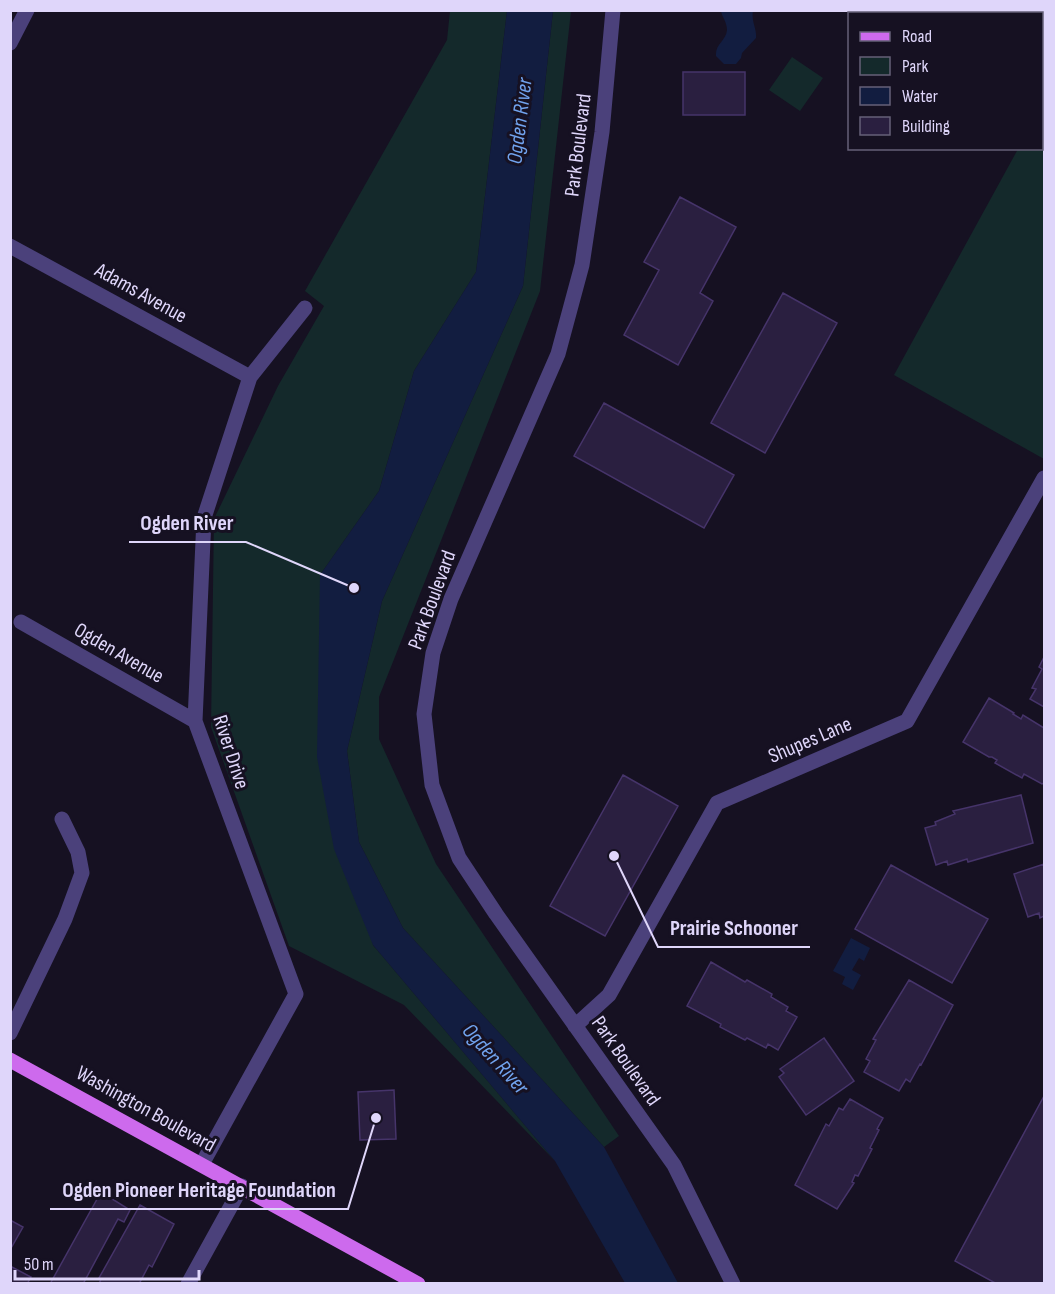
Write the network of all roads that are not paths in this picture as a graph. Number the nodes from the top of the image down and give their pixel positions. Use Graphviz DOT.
graph roads {
  1 [pos="27,10"];
  2 [pos="613,10"];
  3 [pos="10,43"];
  4 [pos="10,246"];
  5 [pos="305,308"];
  6 [pos="250,377"];
  7 [pos="1044,478"];
  8 [pos="21,622"];
  9 [pos="195,721"];
  10 [pos="63,819"];
  11 [pos="575,1026"];
  12 [pos="10,1033"];
  13 [pos="10,1060"];
  14 [pos="202,1164"];
  15 [pos="242,1186"];
  16 [pos="397,1278"];
  17 [pos="188,1284"];
  18 [pos="418,1284"];
  19 [pos="733,1284"];
  1 -- 3 [label="street"];
  2 -- 11 [label="street, Park Boulevard"];
  4 -- 6 [label="street, Adams Avenue"];
  5 -- 6 [label="street, River Drive"];
  6 -- 9 [label="street, River Drive"];
  7 -- 11 [label="street, Shupes Lane"];
  8 -- 9 [label="street, Ogden Avenue"];
  9 -- 14 [label="street, River Drive"];
  10 -- 12 [label="street"];
  11 -- 19 [label="street, Park Boulevard"];
  13 -- 14 [label="main road, Washington Boulevard"];
  14 -- 15 [label="main road, Washington Boulevard"];
  15 -- 16 [label="main road, Washington Boulevard"];
  15 -- 17 [label="street"];
  16 -- 18 [label="main road, Washington Boulevard"];
}
